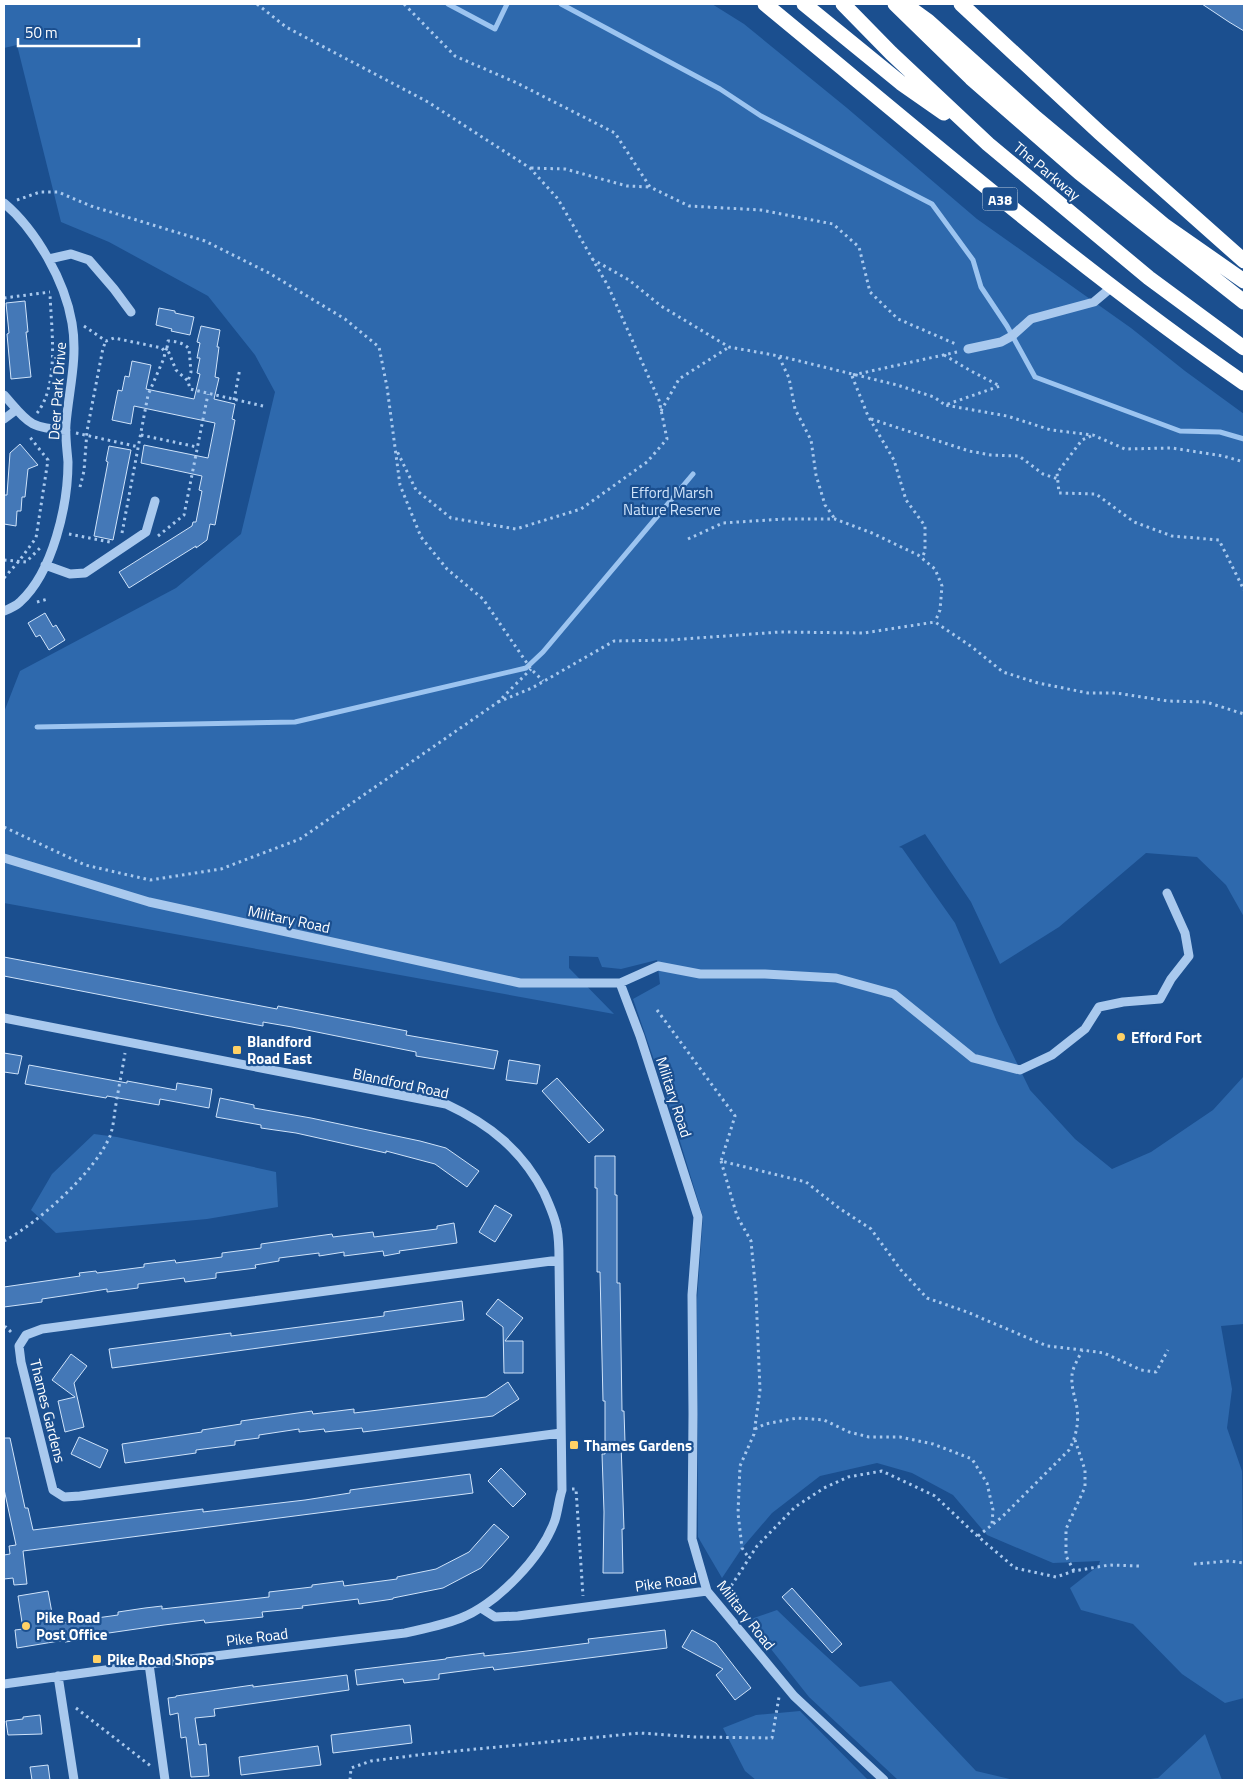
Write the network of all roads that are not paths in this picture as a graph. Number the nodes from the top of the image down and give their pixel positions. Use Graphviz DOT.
graph roads {
  1 [pos="765,4"];
  2 [pos="804,4"];
  3 [pos="843,4"];
  4 [pos="895,4"];
  5 [pos="905,4"];
  6 [pos="961,4"];
  7 [pos="988,144"];
  8 [pos="5,204"];
  9 [pos="49,259"];
  10 [pos="1244,262"];
  11 [pos="1244,280"];
  12 [pos="1113,286"];
  13 [pos="1244,302"];
  14 [pos="131,312"];
  15 [pos="1244,348"];
  16 [pos="968,349"];
  17 [pos="1244,383"];
  18 [pos="4,396"];
  19 [pos="16,410"];
  20 [pos="4,420"];
  21 [pos="66,430"];
  22 [pos="155,501"];
  23 [pos="46,561"];
  24 [pos="4,612"];
  25 [pos="4,858"];
  26 [pos="1167,893"];
  27 [pos="620,983"];
  28 [pos="4,1018"];
  29 [pos="560,1260"];
  30 [pos="561,1433"];
  31 [pos="536,1554"];
  32 [pos="707,1591"];
  33 [pos="481,1608"];
  34 [pos="149,1664"];
  35 [pos="58,1676"];
  36 [pos="4,1684"];
  37 [pos="164,1778"];
  38 [pos="74,1780"];
  39 [pos="884,1780"];
  1 -- 12 [label="highway, A38"];
  2 -- 7 [label="highway, A38"];
  3 -- 7 [label="highway, The Parkway / A38"];
  4 -- 13 [label="highway, The Parkway"];
  5 -- 11 [label="highway"];
  6 -- 10 [label="highway"];
  7 -- 15 [label="highway, The Parkway / A38"];
  8 -- 9 [label="street, Deer Park Drive"];
  9 -- 14 [label="street"];
  9 -- 21 [label="street, Deer Park Drive"];
  12 -- 16 [label="street"];
  12 -- 17 [label="highway, A38"];
  18 -- 19 [label="street"];
  19 -- 20 [label="street"];
  19 -- 21 [label="street"];
  21 -- 23 [label="street, Deer Park Drive"];
  22 -- 23 [label="street"];
  23 -- 24 [label="street, Deer Park Drive"];
  25 -- 27 [label="street, Military Road"];
  26 -- 27 [label="street"];
  27 -- 32 [label="street, Military Road"];
  28 -- 29 [label="street, Blandford Road"];
  29 -- 30 [label="street, Blandford Road"];
  29 -- 30 [label="street, Thames Gardens"];
  30 -- 31 [label="street, Blandford Road"];
  31 -- 33 [label="street, Pike Road"];
  32 -- 33 [label="street, Pike Road"];
  32 -- 39 [label="street, Military Road"];
  33 -- 34 [label="street, Pike Road"];
  34 -- 35 [label="street, Pike Road"];
  34 -- 37 [label="street"];
  35 -- 36 [label="street, Pike Road"];
  35 -- 38 [label="street"];
}
